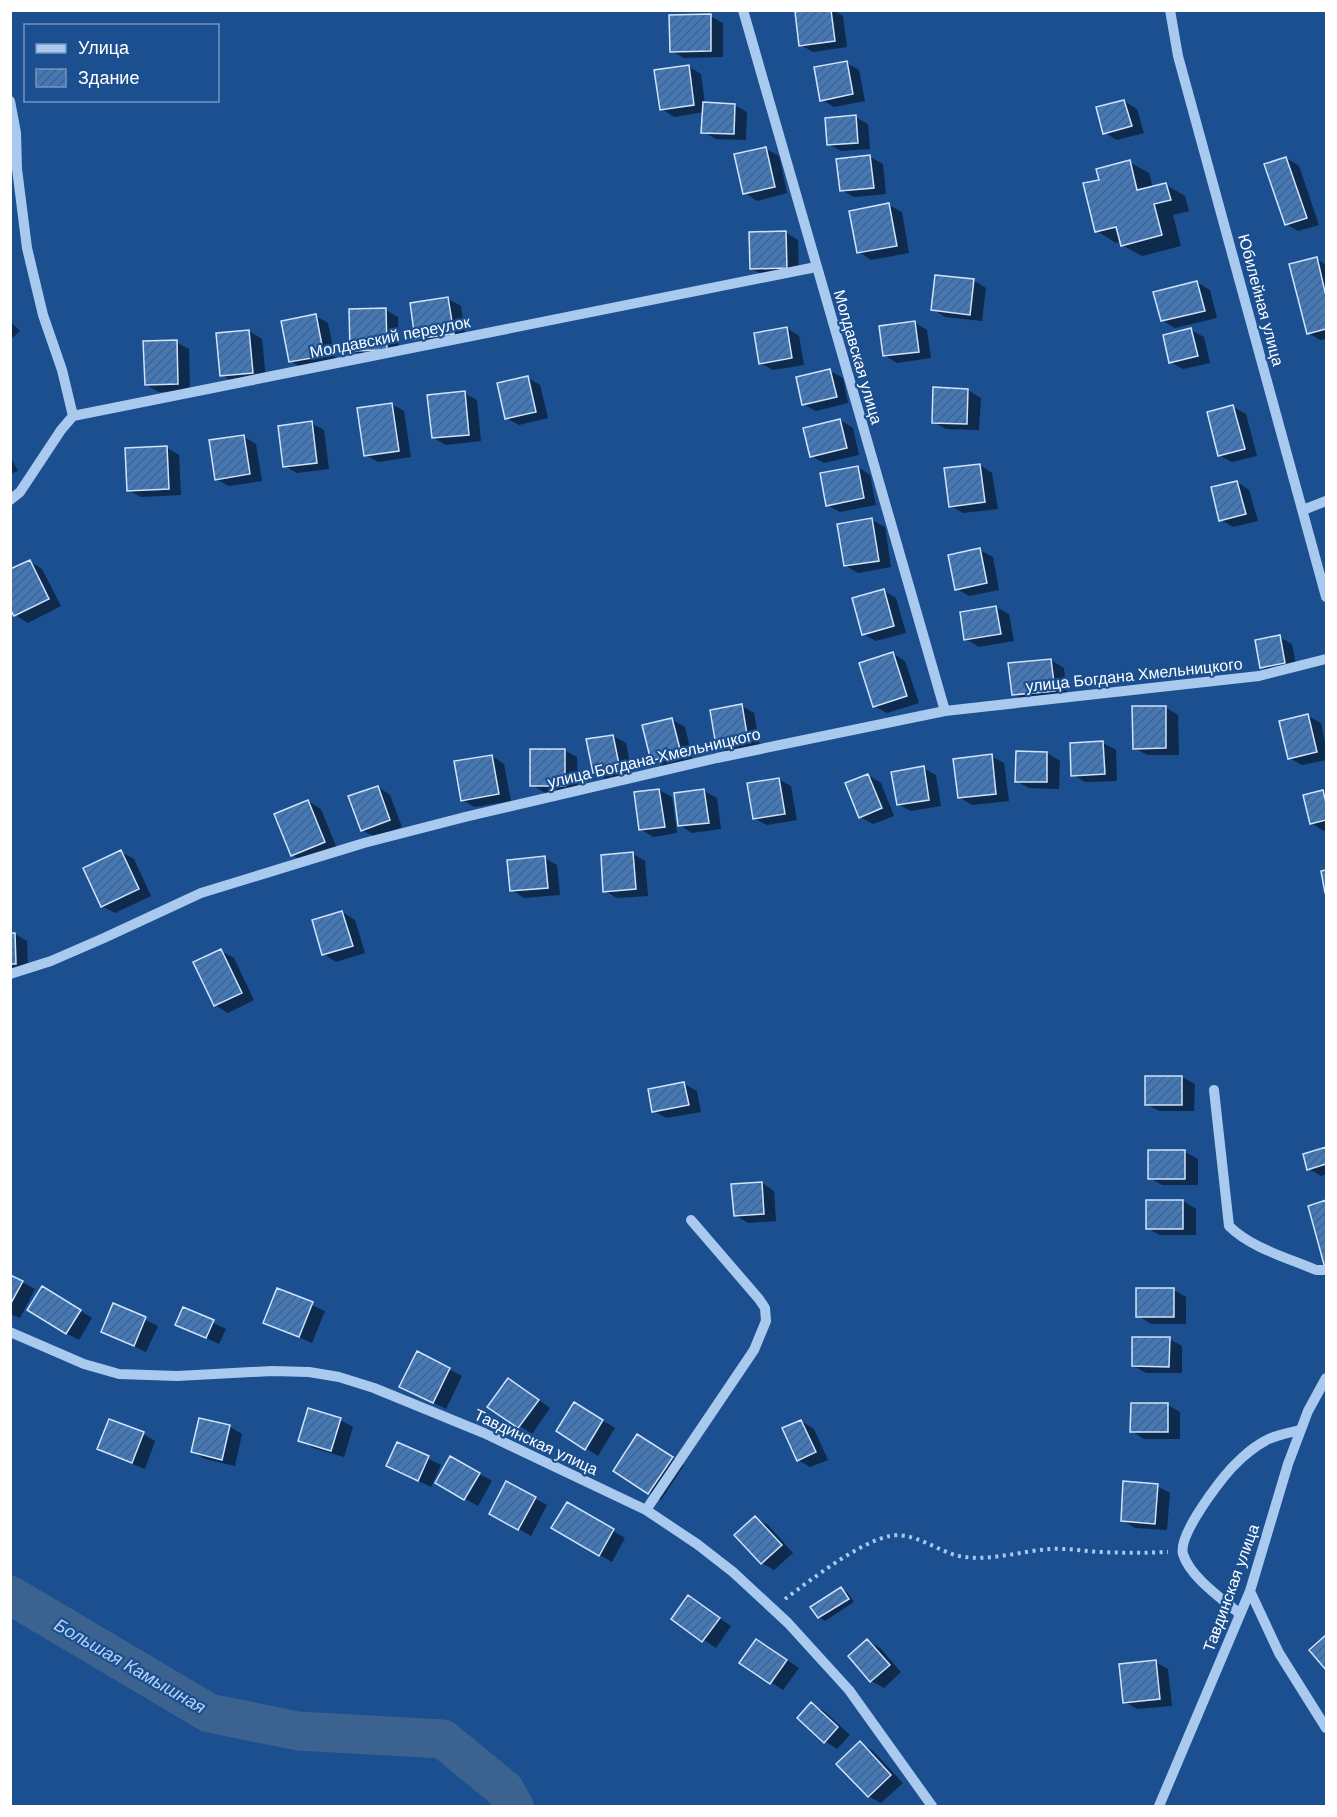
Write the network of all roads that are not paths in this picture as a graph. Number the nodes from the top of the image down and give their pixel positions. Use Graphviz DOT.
graph roads {
  1 [pos="743,10"];
  2 [pos="1170,10"];
  3 [pos="10,101"];
  4 [pos="14,170"];
  5 [pos="816,267"];
  6 [pos="73,416"];
  7 [pos="10,500"];
  8 [pos="1326,501"];
  9 [pos="1303,510"];
  10 [pos="1326,597"];
  11 [pos="1326,659"];
  12 [pos="945,711"];
  13 [pos="10,974"];
  14 [pos="1214,1090"];
  15 [pos="691,1220"];
  16 [pos="1326,1270"];
  17 [pos="10,1332"];
  18 [pos="1326,1378"];
  19 [pos="1300,1430"];
  20 [pos="646,1510"];
  21 [pos="1250,1591"];
  22 [pos="1240,1614"];
  23 [pos="1326,1728"];
  24 [pos="932,1806"];
  25 [pos="1159,1806"];
  1 -- 5 [label="street, Молдавская улица"];
  2 -- 9 [label="street, Юбилейная улица"];
  3 -- 4 [label="street"];
  4 -- 6 [label="street"];
  5 -- 6 [label="street, Молдавский переулок"];
  5 -- 12 [label="street, Молдавская улица"];
  6 -- 7 [label="street"];
  8 -- 9 [label="street"];
  9 -- 10 [label="street, Юбилейная улица"];
  11 -- 12 [label="street, улица Богдана Хмельницкого"];
  12 -- 13 [label="street, улица Богдана Хмельницкого"];
  14 -- 16 [label="street"];
  15 -- 20 [label="street"];
  17 -- 20 [label="street, Тавдинская улица"];
  18 -- 19 [label="street, Тавдинская улица"];
  19 -- 21 [label="street, Тавдинская улица"];
  19 -- 22 [label="street"];
  20 -- 24 [label="street, Тавдинская улица"];
  21 -- 22 [label="street, Тавдинская улица"];
  21 -- 23 [label="street"];
  22 -- 25 [label="street, Тавдинская улица"];
}
